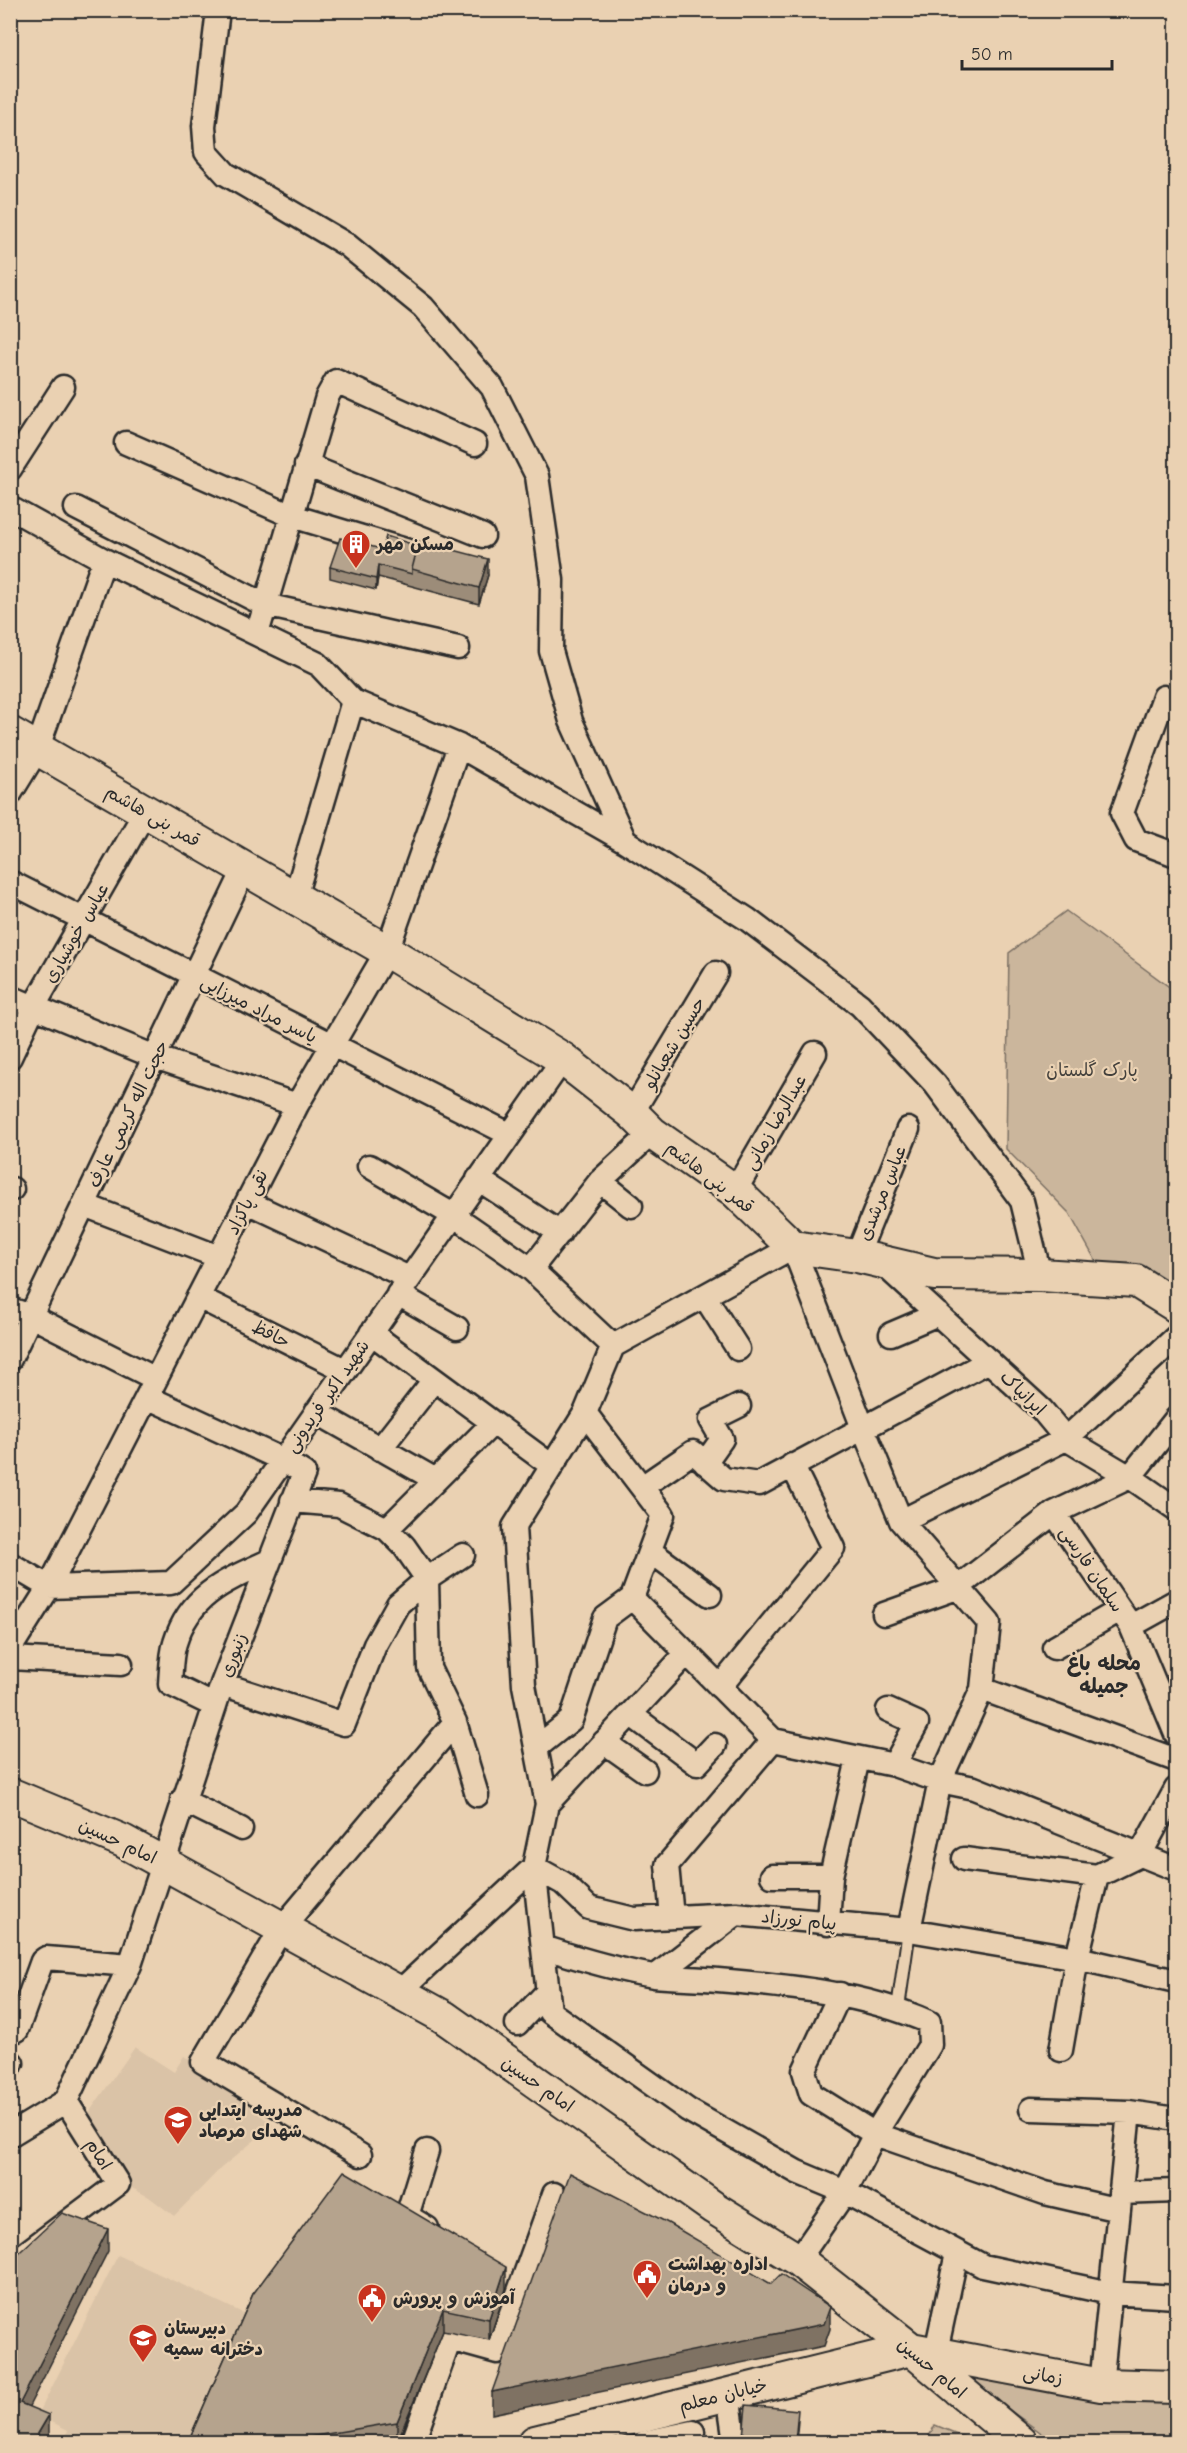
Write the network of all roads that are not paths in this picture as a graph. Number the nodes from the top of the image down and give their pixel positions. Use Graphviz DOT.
graph roads {
  1 [pos="218,10"];
  2 [pos="63,387"];
  3 [pos="126,442"];
  4 [pos="475,444"];
  5 [pos="306,465"];
  6 [pos="10,469"];
  7 [pos="10,508"];
  8 [pos="76,508"];
  9 [pos="292,516"];
  10 [pos="483,536"];
  11 [pos="437,559"];
  12 [pos="104,560"];
  13 [pos="265,605"];
  14 [pos="257,634"];
  15 [pos="458,648"];
  16 [pos="1164,697"];
  17 [pos="353,702"];
  18 [pos="10,733"];
  19 [pos="459,746"];
  20 [pos="37,750"];
  21 [pos="10,795"];
  22 [pos="145,812"];
  23 [pos="625,841"];
  24 [pos="1176,855"];
  25 [pos="245,868"];
  26 [pos="10,882"];
  27 [pos="295,897"];
  28 [pos="85,920"];
  29 [pos="387,951"];
  30 [pos="716,973"];
  31 [pos="194,975"];
  32 [pos="10,997"];
  33 [pos="34,1006"];
  34 [pos="331,1046"];
  35 [pos="815,1053"];
  36 [pos="10,1057"];
  37 [pos="155,1057"];
  38 [pos="563,1059"];
  39 [pos="297,1105"];
  40 [pos="642,1123"];
  41 [pos="908,1129"];
  42 [pos="509,1134"];
  43 [pos="369,1166"];
  44 [pos="478,1179"];
  45 [pos="600,1182"];
  46 [pos="735,1191"];
  47 [pos="247,1202"];
  48 [pos="84,1205"];
  49 [pos="631,1206"];
  50 [pos="453,1215"];
  51 [pos="560,1233"];
  52 [pos="793,1247"];
  53 [pos="219,1257"];
  54 [pos="869,1259"];
  55 [pos="531,1269"];
  56 [pos="1040,1275"];
  57 [pos="404,1286"];
  58 [pos="198,1297"];
  59 [pos="705,1297"];
  60 [pos="1176,1306"];
  61 [pos="21,1312"];
  62 [pos="938,1314"];
  63 [pos="457,1328"];
  64 [pos="371,1333"];
  65 [pos="891,1334"];
  66 [pos="1176,1338"];
  67 [pos="612,1346"];
  68 [pos="738,1349"];
  69 [pos="10,1359"];
  70 [pos="988,1361"];
  71 [pos="345,1370"];
  72 [pos="434,1380"];
  73 [pos="151,1388"];
  74 [pos="739,1406"];
  75 [pos="316,1412"];
  76 [pos="585,1413"];
  77 [pos="1176,1419"];
  78 [pos="493,1423"];
  79 [pos="863,1428"];
  80 [pos="1066,1439"];
  81 [pos="380,1449"];
  82 [pos="283,1460"];
  83 [pos="705,1463"];
  84 [pos="792,1465"];
  85 [pos="552,1466"];
  86 [pos="1131,1476"];
  87 [pos="436,1480"];
  88 [pos="642,1487"];
  89 [pos="292,1501"];
  90 [pos="1176,1509"];
  91 [pos="1054,1513"];
  92 [pos="901,1521"];
  93 [pos="387,1529"];
  94 [pos="650,1551"];
  95 [pos="463,1555"];
  96 [pos="269,1561"];
  97 [pos="10,1564"];
  98 [pos="427,1579"];
  99 [pos="49,1587"];
  100 [pos="957,1588"];
  101 [pos="711,1595"];
  102 [pos="632,1598"];
  103 [pos="1176,1600"];
  104 [pos="884,1614"];
  105 [pos="1126,1618"];
  106 [pos="1054,1648"];
  107 [pos="10,1649"];
  108 [pos="687,1653"];
  109 [pos="10,1658"];
  110 [pos="121,1664"];
  111 [pos="222,1684"];
  112 [pos="720,1687"];
  113 [pos="982,1689"];
  114 [pos="215,1706"];
  115 [pos="888,1710"];
  116 [pos="630,1714"];
  117 [pos="454,1722"];
  118 [pos="1176,1734"];
  119 [pos="773,1740"];
  120 [pos="604,1742"];
  121 [pos="715,1745"];
  122 [pos="536,1748"];
  123 [pos="858,1760"];
  124 [pos="1176,1760"];
  125 [pos="894,1765"];
  126 [pos="645,1772"];
  127 [pos="940,1781"];
  128 [pos="1176,1789"];
  129 [pos="10,1794"];
  130 [pos="477,1796"];
  131 [pos="182,1800"];
  132 [pos="547,1804"];
  133 [pos="241,1829"];
  134 [pos="1140,1855"];
  135 [pos="964,1859"];
  136 [pos="164,1863"];
  137 [pos="534,1867"];
  138 [pos="1176,1869"];
  139 [pos="772,1876"];
  140 [pos="831,1876"];
  141 [pos="1097,1876"];
  142 [pos="736,1914"];
  143 [pos="672,1917"];
  144 [pos="828,1924"];
  145 [pos="282,1928"];
  146 [pos="909,1930"];
  147 [pos="543,1947"];
  148 [pos="1077,1958"];
  149 [pos="130,1965"];
  150 [pos="656,1976"];
  151 [pos="1176,1981"];
  152 [pos="548,1991"];
  153 [pos="399,1992"];
  154 [pos="840,1994"];
  155 [pos="898,2008"];
  156 [pos="517,2024"];
  157 [pos="17,2030"];
  158 [pos="1061,2050"];
  159 [pos="66,2101"];
  160 [pos="1030,2109"];
  161 [pos="1129,2112"];
  162 [pos="1176,2119"];
  163 [pos="875,2134"];
  164 [pos="10,2135"];
  165 [pos="427,2151"];
  166 [pos="360,2155"];
  167 [pos="1176,2190"];
  168 [pos="845,2192"];
  169 [pos="554,2194"];
  170 [pos="1119,2202"];
  171 [pos="448,2241"];
  172 [pos="957,2253"];
  173 [pos="798,2260"];
  174 [pos="10,2265"];
  175 [pos="500,2271"];
  176 [pos="520,2284"];
  177 [pos="1110,2293"];
  178 [pos="1176,2297"];
  179 [pos="923,2353"];
  180 [pos="1101,2385"];
  181 [pos="1176,2387"];
  182 [pos="728,2394"];
  183 [pos="693,2432"];
  184 [pos="413,2442"];
  185 [pos="535,2442"];
  186 [pos="645,2442"];
  187 [pos="735,2442"];
  188 [pos="1021,2442"];
  1 -- 23 [label="street"];
  2 -- 6 [label="street"];
  3 -- 9 [label="street"];
  4 -- 5 [label="street"];
  5 -- 9 [label="street"];
  5 -- 10 [label="street"];
  7 -- 12 [label="street"];
  8 -- 13 [label="street"];
  9 -- 11 [label="street"];
  9 -- 13 [label="street"];
  12 -- 14 [label="street"];
  12 -- 20 [label="street"];
  13 -- 14 [label="street"];
  13 -- 15 [label="street"];
  14 -- 17 [label="street"];
  16 -- 24 [label="street"];
  17 -- 19 [label="street"];
  17 -- 27 [label="street"];
  18 -- 20 [label="street, قمر بنی هاشم"];
  19 -- 23 [label="street"];
  19 -- 29 [label="street, نقی پاکزاد"];
  20 -- 21 [label="street"];
  20 -- 22 [label="street, قمر بنی هاشم"];
  22 -- 25 [label="street, قمر بنی هاشم"];
  22 -- 28 [label="street, عباس خوشیاری"];
  23 -- 56 [label="street"];
  25 -- 27 [label="street, قمر بنی هاشم"];
  25 -- 31 [label="street, حجت اله کریمی عارف"];
  26 -- 28 [label="street, یاسر مراد میرزایی"];
  27 -- 29 [label="street, قمر بنی هاشم"];
  28 -- 31 [label="street, یاسر مراد میرزایی"];
  28 -- 33 [label="street, عباس خوشیاری"];
  29 -- 34 [label="street, نقی پاکزاد"];
  29 -- 38 [label="street, قمر بنی هاشم"];
  30 -- 40 [label="street, حسین شعبانلو"];
  31 -- 34 [label="street, یاسر مراد میرزایی"];
  31 -- 37 [label="street, حجت اله کریمی عارف"];
  32 -- 33 [label="street"];
  33 -- 36 [label="street, عباس خوشیاری"];
  33 -- 37 [label="street"];
  34 -- 39 [label="street, نقی پاکزاد"];
  34 -- 42 [label="street, یاسر مراد میرزایی"];
  35 -- 46 [label="street, عبدالرضا زمانی"];
  37 -- 39 [label="street"];
  37 -- 48 [label="street, حجت اله کریمی عارف"];
  38 -- 40 [label="street, قمر بنی هاشم"];
  38 -- 42 [label="street, شهید اکبر فریدونی"];
  39 -- 47 [label="street, نقی پاکزاد"];
  40 -- 45 [label="street, حسین شعبانلو"];
  40 -- 46 [label="street, قمر بنی هاشم"];
  41 -- 54 [label="street, عباس مرشدی"];
  42 -- 44 [label="street, شهید اکبر فریدونی"];
  43 -- 50 [label="street"];
  44 -- 50 [label="street, شهید اکبر فریدونی"];
  44 -- 51 [label="street"];
  45 -- 49 [label="street"];
  45 -- 51 [label="street, حسین شعبانلو"];
  46 -- 52 [label="street, قمر بنی هاشم"];
  47 -- 53 [label="street, نقی پاکزاد"];
  47 -- 57 [label="street"];
  48 -- 53 [label="street"];
  48 -- 61 [label="street, حجت اله کریمی عارف"];
  50 -- 55 [label="street"];
  50 -- 57 [label="street, شهید اکبر فریدونی"];
  51 -- 55 [label="street, حسین شعبانلو"];
  52 -- 54 [label="street"];
  52 -- 59 [label="street"];
  52 -- 79 [label="street"];
  53 -- 58 [label="street, نقی پاکزاد"];
  54 -- 56 [label="street"];
  54 -- 62 [label="street, ایرانپاک"];
  55 -- 67 [label="street"];
  56 -- 60 [label="street"];
  57 -- 63 [label="street"];
  57 -- 64 [label="street, شهید اکبر فریدونی"];
  58 -- 71 [label="street, حافظ"];
  58 -- 73 [label="street, نقی پاکزاد"];
  59 -- 67 [label="street"];
  59 -- 68 [label="street"];
  61 -- 69 [label="street, حجت اله کریمی عارف"];
  61 -- 73 [label="street"];
  62 -- 65 [label="street"];
  62 -- 70 [label="street, ایرانپاک"];
  64 -- 71 [label="street, شهید اکبر فریدونی"];
  64 -- 72 [label="street"];
  66 -- 80 [label="street"];
  67 -- 76 [label="street"];
  70 -- 79 [label="street"];
  70 -- 80 [label="street, ایرانپاک"];
  71 -- 75 [label="street, شهید اکبر فریدونی"];
  72 -- 78 [label="street"];
  72 -- 81 [label="street"];
  73 -- 82 [label="street"];
  73 -- 99 [label="street, نقی پاکزاد"];
  74 -- 83 [label="street"];
  75 -- 81 [label="street"];
  75 -- 82 [label="street, شهید اکبر فریدونی"];
  76 -- 85 [label="street"];
  76 -- 88 [label="street"];
  77 -- 86 [label="street"];
  78 -- 85 [label="street"];
  78 -- 87 [label="street"];
  79 -- 84 [label="street"];
  79 -- 92 [label="street"];
  80 -- 86 [label="street, ایرانپاک"];
  80 -- 92 [label="street"];
  81 -- 87 [label="street"];
  82 -- 89 [label="street, زنبوری"];
  82 -- 99 [label="street, شهید اکبر فریدونی"];
  83 -- 84 [label="street"];
  83 -- 88 [label="street"];
  84 -- 112 [label="street"];
  85 -- 122 [label="street"];
  86 -- 90 [label="street, ایرانپاک"];
  86 -- 91 [label="street"];
  87 -- 93 [label="street"];
  88 -- 94 [label="street"];
  89 -- 93 [label="street"];
  89 -- 96 [label="street, زنبوری"];
  91 -- 100 [label="street"];
  91 -- 105 [label="street, سلمان فارسی"];
  92 -- 100 [label="street"];
  93 -- 98 [label="street"];
  94 -- 101 [label="street"];
  94 -- 102 [label="street"];
  95 -- 98 [label="street"];
  96 -- 111 [label="street, زنبوری"];
  96 -- 114 [label="street"];
  97 -- 99 [label="street"];
  98 -- 111 [label="street"];
  98 -- 117 [label="street"];
  99 -- 107 [label="street, نقی پاکزاد"];
  100 -- 104 [label="street"];
  100 -- 113 [label="street"];
  102 -- 108 [label="street"];
  102 -- 122 [label="street"];
  103 -- 105 [label="street, سلمان فارسی"];
  105 -- 106 [label="street"];
  105 -- 118 [label="street, سلمان فارسی"];
  108 -- 112 [label="street"];
  108 -- 116 [label="street"];
  109 -- 110 [label="street"];
  111 -- 114 [label="street, زنبوری"];
  112 -- 119 [label="street"];
  113 -- 124 [label="street"];
  113 -- 127 [label="street"];
  114 -- 131 [label="street, زنبوری"];
  115 -- 125 [label="street"];
  116 -- 120 [label="street"];
  116 -- 121 [label="street"];
  117 -- 130 [label="street"];
  117 -- 145 [label="street"];
  119 -- 123 [label="street"];
  119 -- 143 [label="street"];
  120 -- 126 [label="street"];
  120 -- 132 [label="street"];
  122 -- 132 [label="street"];
  123 -- 125 [label="street"];
  123 -- 140 [label="street"];
  125 -- 127 [label="street"];
  127 -- 134 [label="street"];
  127 -- 146 [label="street"];
  128 -- 134 [label="street"];
  129 -- 136 [label="street, امام حسین"];
  131 -- 133 [label="street"];
  131 -- 136 [label="street, زنبوری"];
  132 -- 137 [label="street"];
  134 -- 138 [label="street"];
  134 -- 141 [label="street"];
  135 -- 141 [label="street"];
  136 -- 145 [label="street, امام حسین"];
  136 -- 149 [label="street, زنبوری"];
  137 -- 143 [label="street, پیام نورزاد"];
  137 -- 147 [label="street"];
  137 -- 153 [label="street"];
  139 -- 140 [label="street"];
  140 -- 144 [label="street"];
  141 -- 148 [label="street"];
  142 -- 143 [label="street, پیام نورزاد"];
  142 -- 144 [label="street, پیام نورزاد"];
  142 -- 150 [label="street"];
  144 -- 146 [label="street, پیام نورزاد"];
  145 -- 153 [label="street, امام حسین"];
  145 -- 166 [label="street"];
  146 -- 148 [label="street, پیام نورزاد"];
  146 -- 155 [label="lane"];
  147 -- 150 [label="street"];
  147 -- 152 [label="street"];
  148 -- 151 [label="street, پیام نورزاد"];
  148 -- 158 [label="street"];
  149 -- 157 [label="street"];
  149 -- 159 [label="street, زنبوری"];
  150 -- 154 [label="street"];
  152 -- 156 [label="street"];
  152 -- 168 [label="street"];
  153 -- 173 [label="street, امام حسین"];
  154 -- 155 [label="street"];
  154 -- 163 [label="street"];
  155 -- 163 [label="street"];
  159 -- 164 [label="street"];
  159 -- 174 [label="street, امام"];
  160 -- 161 [label="street"];
  161 -- 162 [label="street"];
  161 -- 170 [label="street"];
  163 -- 168 [label="street"];
  163 -- 170 [label="street"];
  165 -- 171 [label="street"];
  167 -- 170 [label="street"];
  168 -- 172 [label="street"];
  168 -- 173 [label="street"];
  169 -- 176 [label="street"];
  170 -- 177 [label="street"];
  172 -- 177 [label="street"];
  172 -- 179 [label="street"];
  173 -- 179 [label="street, امام حسین"];
  175 -- 176 [label="street"];
  176 -- 184 [label="street"];
  177 -- 178 [label="street"];
  177 -- 180 [label="street"];
  179 -- 180 [label="street, زمانی"];
  179 -- 182 [label="street, خیابان معلم"];
  179 -- 188 [label="street, امام حسین"];
  180 -- 181 [label="street, زمانی"];
  182 -- 185 [label="street, خیابان معلم"];
  182 -- 187 [label="street"];
  183 -- 186 [label="street"];
}
